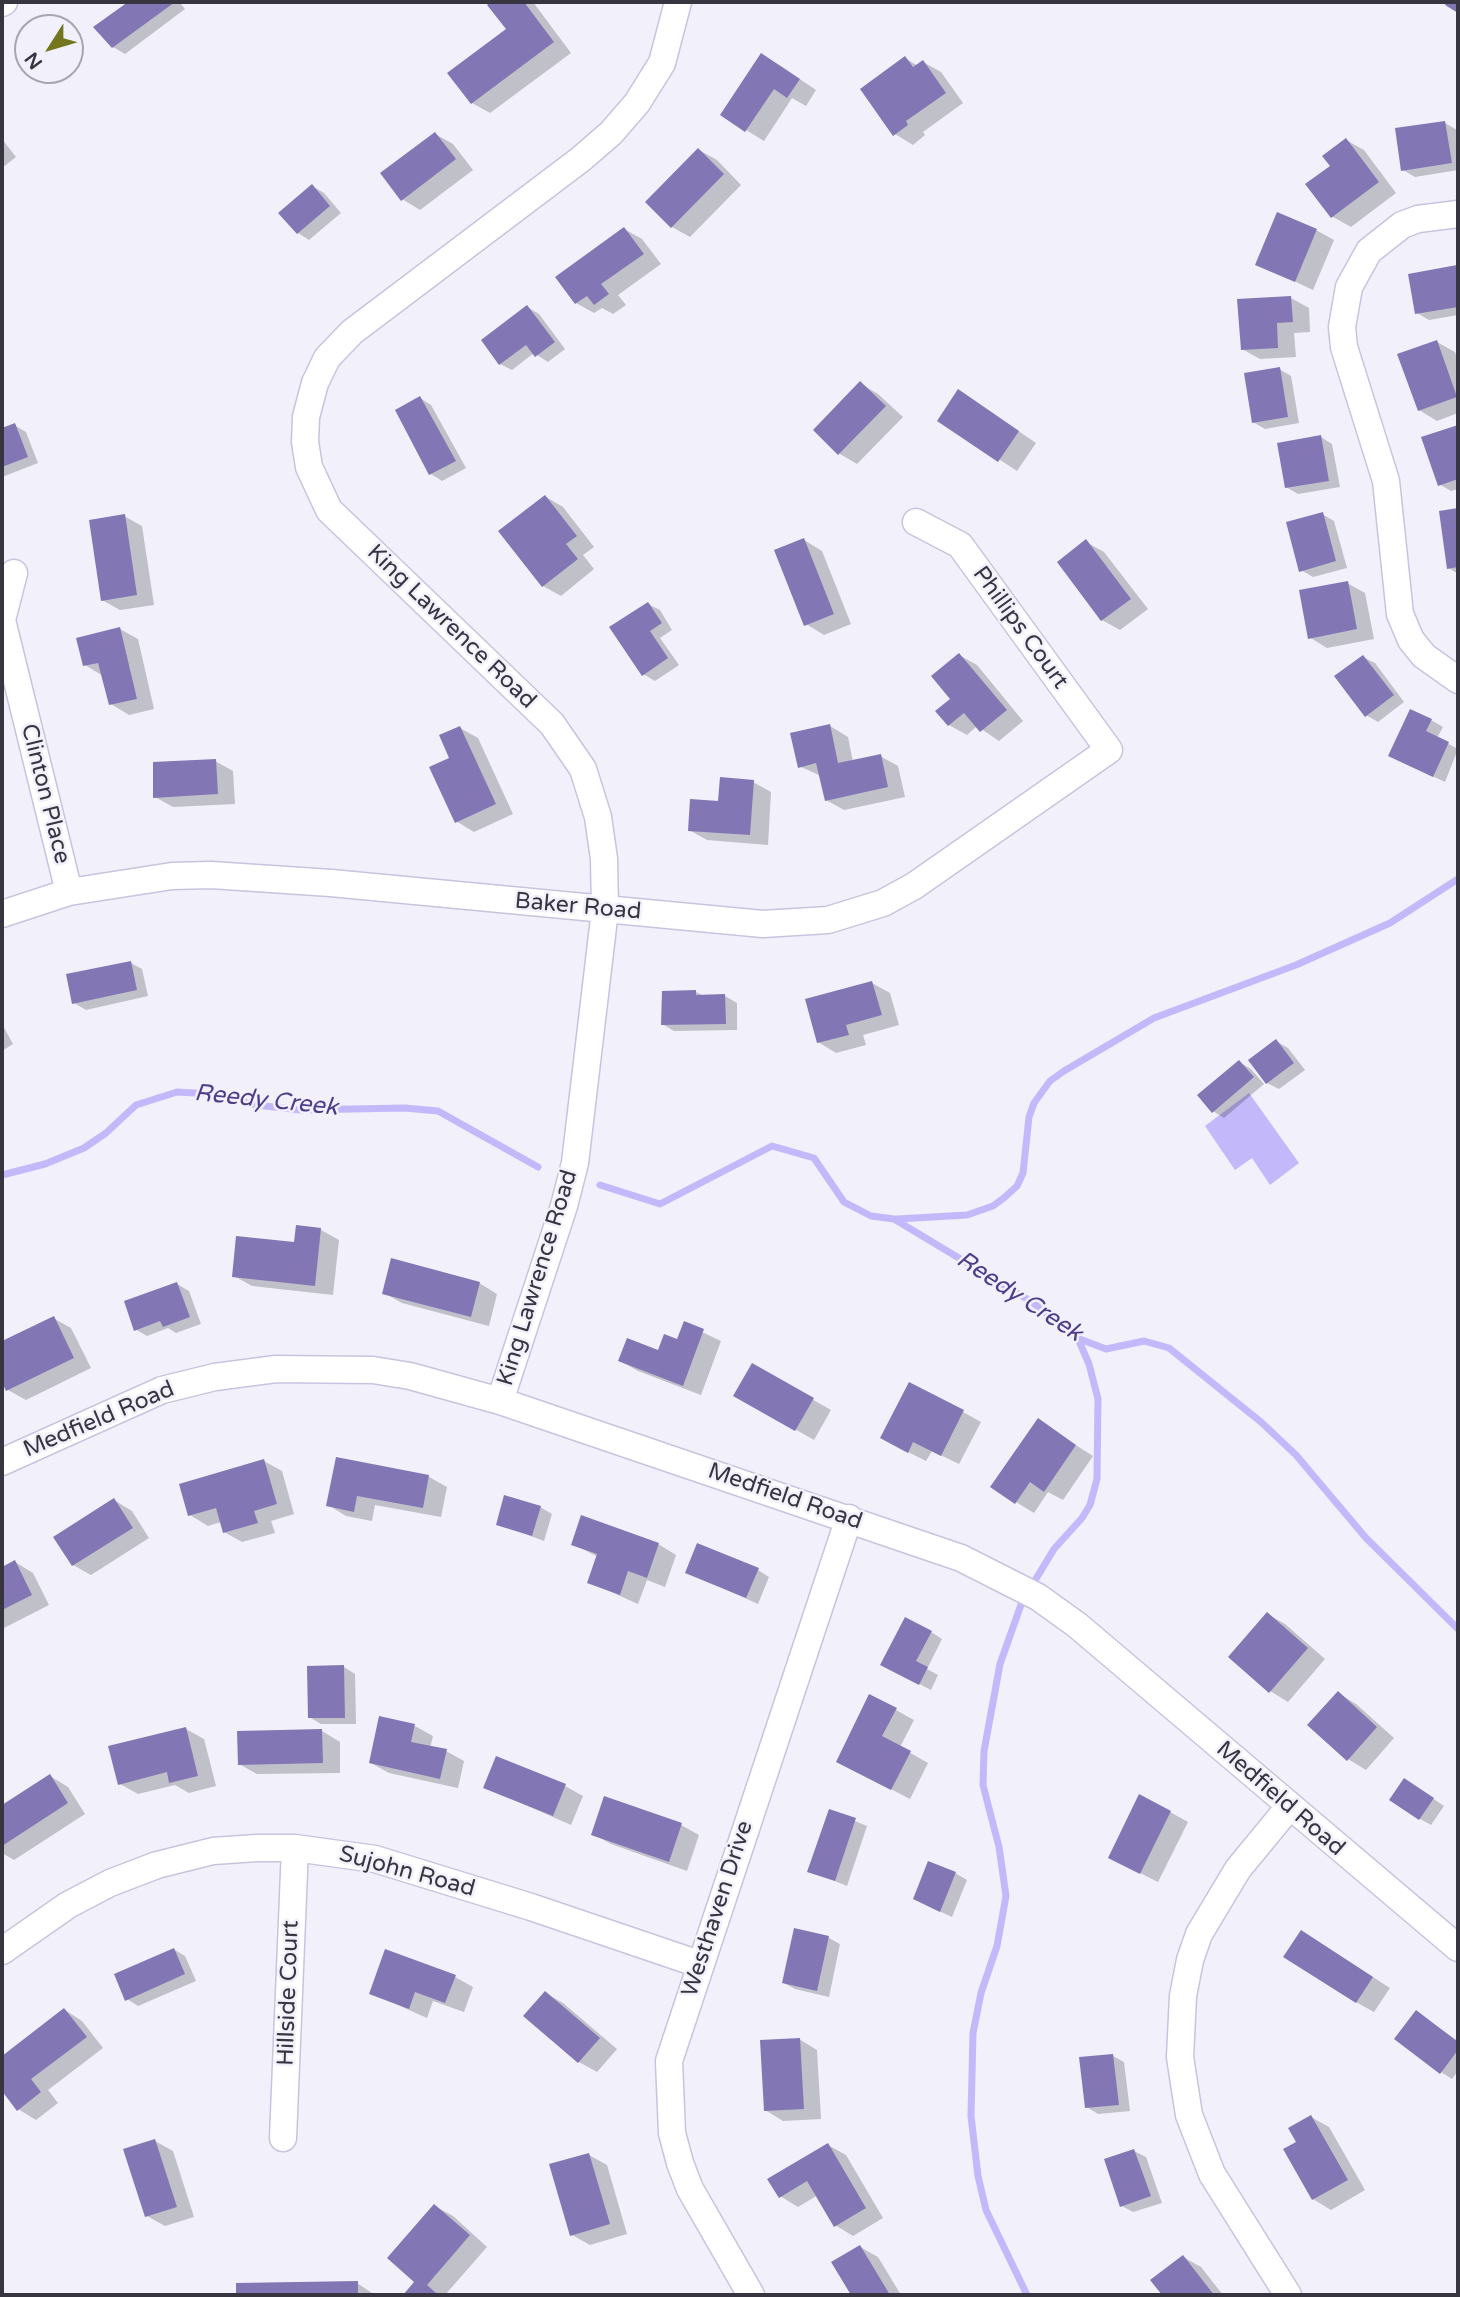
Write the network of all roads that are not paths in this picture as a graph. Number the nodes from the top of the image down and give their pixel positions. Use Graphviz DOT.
graph roads {
  1 [pos="678,2"];
  2 [pos="1458,214"];
  3 [pos="916,522"];
  4 [pos="14,573"];
  5 [pos="1458,680"];
  6 [pos="1109,750"];
  7 [pos="69,892"];
  8 [pos="605,910"];
  9 [pos="2,915"];
  10 [pos="500,1401"];
  11 [pos="2,1462"];
  12 [pos="849,1518"];
  13 [pos="1289,1807"];
  14 [pos="295,1848"];
  15 [pos="1458,1948"];
  16 [pos="2,1951"];
  17 [pos="699,1964"];
  18 [pos="283,2138"];
  19 [pos="751,2295"];
  20 [pos="1288,2295"];
  1 -- 8 [label="street, King Lawrence Road"];
  2 -- 5 [label="street"];
  3 -- 6 [label="street, Phillips Court"];
  4 -- 7 [label="street, Clinton Place"];
  6 -- 8 [label="street, Baker Road"];
  7 -- 8 [label="street, Baker Road"];
  7 -- 9 [label="street, Baker Road"];
  8 -- 10 [label="street, King Lawrence Road"];
  10 -- 11 [label="street, Medfield Road"];
  10 -- 12 [label="street, Medfield Road"];
  12 -- 13 [label="street, Medfield Road"];
  12 -- 17 [label="street, Westhaven Drive"];
  13 -- 15 [label="street, Medfield Road"];
  13 -- 20 [label="street"];
  14 -- 16 [label="street, Sujohn Road"];
  14 -- 17 [label="street, Sujohn Road"];
  14 -- 18 [label="street, Hillside Court"];
  17 -- 19 [label="street, Westhaven Drive"];
}
